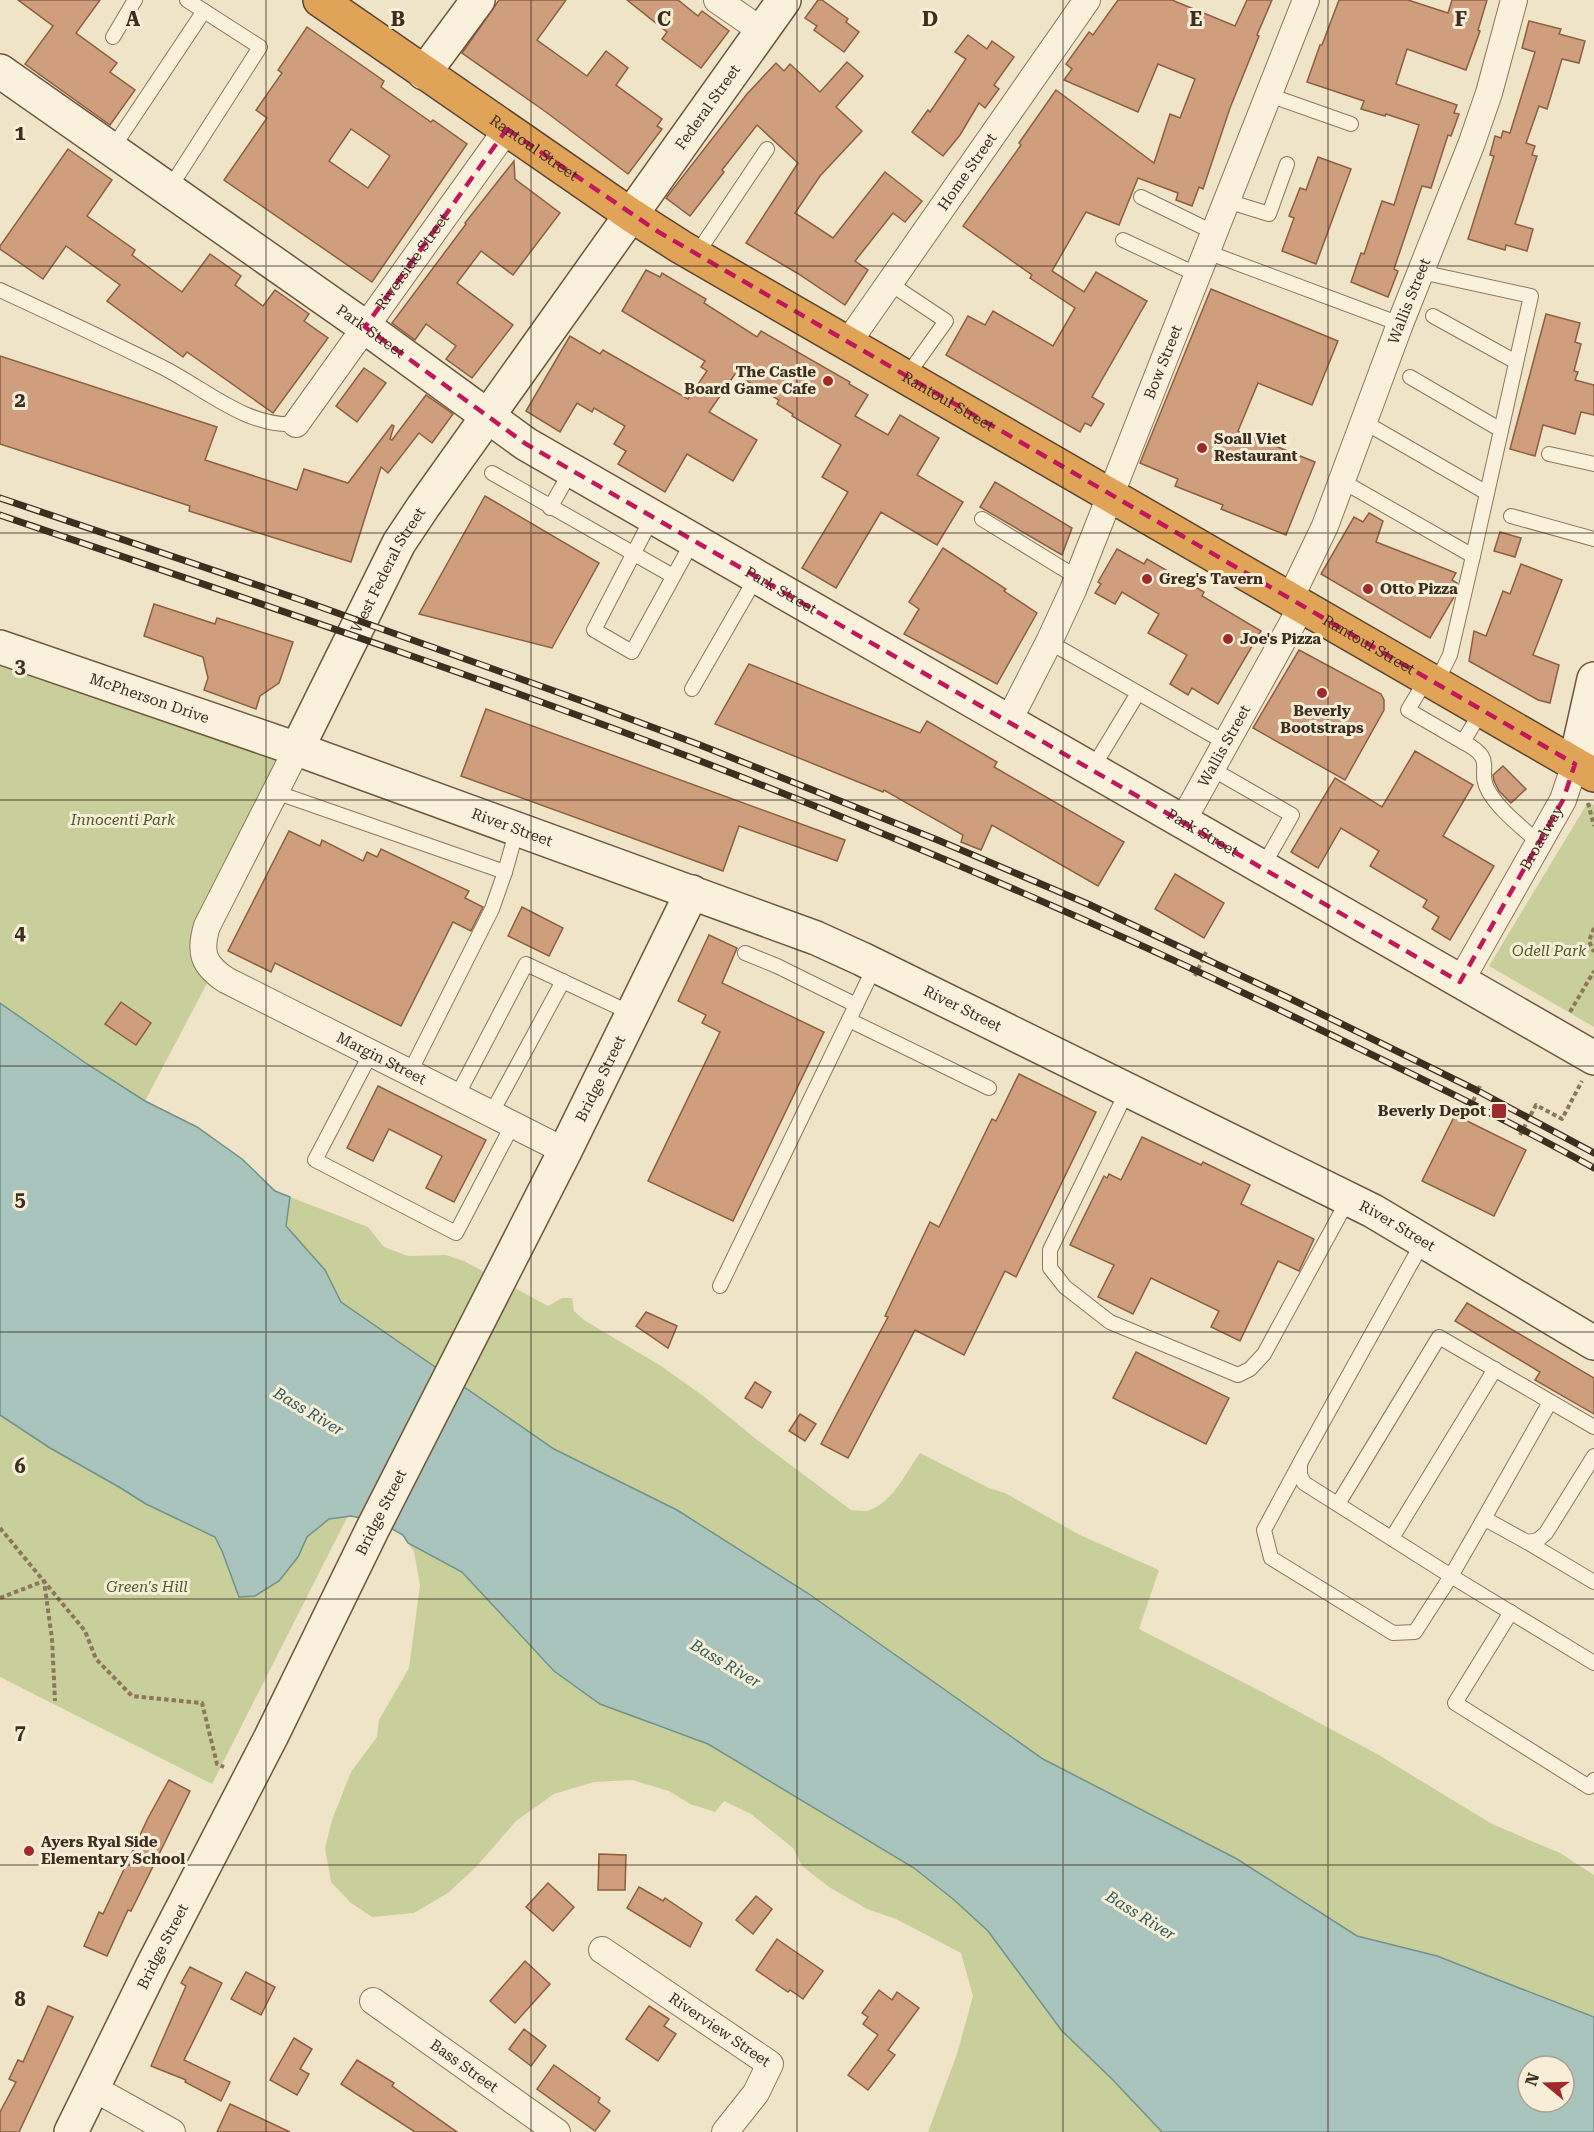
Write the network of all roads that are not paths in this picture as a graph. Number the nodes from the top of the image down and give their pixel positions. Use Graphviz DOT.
graph roads {
  1 [pos="135,0"];
  2 [pos="188,0"];
  3 [pos="320,0"];
  4 [pos="478,0"];
  5 [pos="717,0"];
  6 [pos="784,0"];
  7 [pos="1087,0"];
  8 [pos="1306,0"];
  9 [pos="1514,0"];
  10 [pos="204,11"];
  11 [pos="762,31"];
  12 [pos="113,37"];
  13 [pos="0,71"];
  14 [pos="424,73"];
  15 [pos="1269,95"];
  16 [pos="1351,124"];
  17 [pos="507,129"];
  18 [pos="767,149"];
  19 [pos="112,150"];
  20 [pos="1287,164"];
  21 [pos="169,189"];
  22 [pos="1141,197"];
  23 [pos="1227,201"];
  24 [pos="631,215"];
  25 [pos="1123,240"];
  26 [pos="1206,253"];
  27 [pos="696,255"];
  28 [pos="1420,272"];
  29 [pos="889,283"];
  30 [pos="0,290"];
  31 [pos="1433,316"];
  32 [pos="1400,324"];
  33 [pos="365,327"];
  34 [pos="847,344"];
  35 [pos="1516,362"];
  36 [pos="906,377"];
  37 [pos="1410,377"];
  38 [pos="488,417"];
  39 [pos="1364,422"];
  40 [pos="296,424"];
  41 [pos="1501,430"];
  42 [pos="1549,454"];
  43 [pos="1594,464"];
  44 [pos="572,470"];
  45 [pos="492,473"];
  46 [pos="1342,481"];
  47 [pos="1486,493"];
  48 [pos="1112,496"];
  49 [pos="550,508"];
  50 [pos="653,516"];
  51 [pos="1511,516"];
  52 [pos="981,519"];
  53 [pos="693,539"];
  54 [pos="1594,539"];
  55 [pos="633,554"];
  56 [pos="1473,556"];
  57 [pos="673,576"];
  58 [pos="757,576"];
  59 [pos="1078,578"];
  60 [pos="1296,602"];
  61 [pos="1049,642"];
  62 [pos="0,647"];
  63 [pos="1594,679"];
  64 [pos="1432,681"];
  65 [pos="692,689"];
  66 [pos="1138,693"];
  67 [pos="1482,710"];
  68 [pos="1009,720"];
  69 [pos="1463,742"];
  70 [pos="1226,743"];
  71 [pos="297,749"];
  72 [pos="1092,769"];
  73 [pos="1212,770"];
  74 [pos="1586,780"];
  75 [pos="274,792"];
  76 [pos="1182,822"];
  77 [pos="517,829"];
  78 [pos="1539,843"];
  79 [pos="1262,868"];
  80 [pos="505,872"];
  81 [pos="692,892"];
  82 [pos="745,953"];
  83 [pos="204,958"];
  84 [pos="876,966"];
  85 [pos="563,981"];
  86 [pos="1460,982"];
  87 [pos="856,1005"];
  88 [pos="633,1014"];
  89 [pos="849,1020"];
  90 [pos="371,1053"];
  91 [pos="1594,1058"];
  92 [pos="410,1072"];
  93 [pos="989,1088"];
  94 [pos="1128,1089"];
  95 [pos="457,1096"];
  96 [pos="502,1119"];
  97 [pos="565,1151"];
  98 [pos="1349,1198"];
  99 [pos="1424,1240"];
  100 [pos="720,1286"];
  101 [pos="1594,1343"];
  102 [pos="1495,1370"];
  103 [pos="1550,1402"];
  104 [pos="1594,1427"];
  105 [pos="1594,1456"];
  106 [pos="1299,1463"];
  107 [pos="1338,1504"];
  108 [pos="1482,1522"];
  109 [pos="1392,1538"];
  110 [pos="1527,1542"];
  111 [pos="1451,1576"];
  112 [pos="1594,1582"];
  113 [pos="1511,1612"];
  114 [pos="1594,1663"];
  115 [pos="1594,1780"];
  116 [pos="602,1950"];
  117 [pos="373,2001"];
  118 [pos="93,2088"];
  119 [pos="71,2132"];
  120 [pos="172,2132"];
  121 [pos="557,2132"];
  122 [pos="725,2132"];
  1 -- 12 [label="lane"];
  2 -- 10 [label="lane"];
  3 -- 14 [label="highway, Rantoul Street"];
  4 -- 14 [label="street"];
  5 -- 11 [label="street"];
  6 -- 11 [label="street, Federal Street"];
  7 -- 29 [label="street, Home Street"];
  8 -- 15 [label="street, Bow Street"];
  9 -- 28 [label="street, Wallis Street"];
  10 -- 19 [label="lane"];
  10 -- 21 [label="lane"];
  11 -- 24 [label="street, Federal Street"];
  13 -- 19 [label="street, Park Street"];
  14 -- 17 [label="highway, Rantoul Street"];
  15 -- 16 [label="lane"];
  15 -- 23 [label="street, Bow Street"];
  17 -- 24 [label="highway, Rantoul Street"];
  17 -- 33 [label="street, Riverside Street"];
  18 -- 27 [label="lane"];
  19 -- 21 [label="street, Park Street"];
  20 -- 23 [label="lane"];
  21 -- 33 [label="street, Park Street"];
  22 -- 26 [label="lane"];
  23 -- 26 [label="street, Bow Street"];
  24 -- 27 [label="highway, Rantoul Street"];
  24 -- 38 [label="street, West Federal Street"];
  25 -- 26 [label="lane"];
  26 -- 32 [label="lane"];
  26 -- 48 [label="street, Bow Street"];
  27 -- 34 [label="highway, Rantoul Street"];
  28 -- 32 [label="street, Wallis Street"];
  28 -- 35 [label="lane"];
  29 -- 34 [label="street, Home Street"];
  29 -- 36 [label="lane"];
  30 -- 40 [label="lane"];
  31 -- 35 [label="lane"];
  32 -- 39 [label="street, Wallis Street"];
  33 -- 38 [label="street, Park Street"];
  33 -- 40 [label="street, Riverside Street"];
  34 -- 36 [label="highway, Rantoul Street"];
  35 -- 41 [label="lane"];
  36 -- 48 [label="highway, Rantoul Street"];
  37 -- 41 [label="lane"];
  38 -- 44 [label="street, Park Street"];
  38 -- 71 [label="street, West Federal Street"];
  39 -- 46 [label="street, Wallis Street"];
  39 -- 47 [label="lane"];
  41 -- 47 [label="lane"];
  42 -- 43 [label="lane"];
  44 -- 49 [label="lane"];
  44 -- 50 [label="street, Park Street"];
  45 -- 49 [label="lane"];
  46 -- 56 [label="lane"];
  46 -- 60 [label="street, Wallis Street"];
  47 -- 56 [label="lane"];
  48 -- 59 [label="street, Bow Street"];
  48 -- 60 [label="highway, Rantoul Street"];
  49 -- 55 [label="lane"];
  50 -- 53 [label="street, Park Street"];
  50 -- 55 [label="lane"];
  51 -- 54 [label="lane"];
  52 -- 59 [label="lane"];
  53 -- 57 [label="lane"];
  53 -- 58 [label="street, Park Street"];
  55 -- 57 [label="lane"];
  55 -- 57 [label="lane"];
  56 -- 64 [label="lane"];
  58 -- 65 [label="lane"];
  58 -- 68 [label="street, Park Street"];
  59 -- 61 [label="street, Bow Street"];
  60 -- 64 [label="highway, Rantoul Street"];
  60 -- 70 [label="street, Wallis Street"];
  61 -- 66 [label="lane"];
  61 -- 68 [label="street, Bow Street"];
  62 -- 71 [label="street, McPherson Drive"];
  63 -- 74 [label="street, Broadway"];
  64 -- 67 [label="highway, Rantoul Street"];
  64 -- 69 [label="lane"];
  66 -- 70 [label="lane"];
  66 -- 72 [label="lane"];
  67 -- 69 [label="lane"];
  67 -- 74 [label="highway, Rantoul Street"];
  68 -- 72 [label="street, Park Street"];
  69 -- 78 [label="lane"];
  70 -- 73 [label="street, Wallis Street"];
  71 -- 75 [label="street, West Federal Street"];
  71 -- 77 [label="street, River Street"];
  72 -- 76 [label="street, Park Street"];
  73 -- 76 [label="street, Wallis Street"];
  73 -- 79 [label="lane"];
  74 -- 78 [label="street, Broadway"];
  75 -- 80 [label="lane"];
  75 -- 83 [label="street, West Federal Street"];
  76 -- 79 [label="street, Park Street"];
  77 -- 80 [label="lane"];
  77 -- 81 [label="street, River Street"];
  78 -- 86 [label="street, Broadway"];
  79 -- 86 [label="street, Park Street"];
  80 -- 92 [label="lane"];
  81 -- 84 [label="street, River Street"];
  81 -- 88 [label="street, Bridge Street"];
  82 -- 87 [label="lane"];
  83 -- 90 [label="street, Margin Street"];
  84 -- 87 [label="lane"];
  84 -- 94 [label="street, River Street"];
  85 -- 88 [label="lane"];
  85 -- 95 [label="lane"];
  85 -- 96 [label="lane"];
  86 -- 91 [label="street, Park Street"];
  87 -- 89 [label="lane"];
  88 -- 97 [label="street, Bridge Street"];
  89 -- 93 [label="lane"];
  89 -- 100 [label="lane"];
  90 -- 92 [label="street, Margin Street"];
  90 -- 96 [label="lane"];
  92 -- 95 [label="street, Margin Street"];
  94 -- 98 [label="street, River Street"];
  94 -- 98 [label="lane"];
  95 -- 96 [label="street, Margin Street"];
  96 -- 97 [label="street, Margin Street"];
  97 -- 118 [label="street, Bridge Street"];
  98 -- 99 [label="street, River Street"];
  99 -- 101 [label="street, River Street"];
  99 -- 106 [label="lane"];
  102 -- 103 [label="lane"];
  102 -- 107 [label="lane"];
  102 -- 109 [label="lane"];
  103 -- 104 [label="lane"];
  103 -- 108 [label="lane"];
  105 -- 110 [label="lane"];
  106 -- 107 [label="lane"];
  106 -- 111 [label="lane"];
  107 -- 109 [label="lane"];
  108 -- 110 [label="lane"];
  108 -- 111 [label="lane"];
  109 -- 111 [label="lane"];
  110 -- 112 [label="lane"];
  111 -- 113 [label="lane"];
  113 -- 114 [label="lane"];
  113 -- 115 [label="lane"];
  116 -- 122 [label="street, Riverview Street"];
  117 -- 121 [label="street, Bass Street"];
  118 -- 119 [label="street, Bridge Street"];
  118 -- 120 [label="street"];
}
